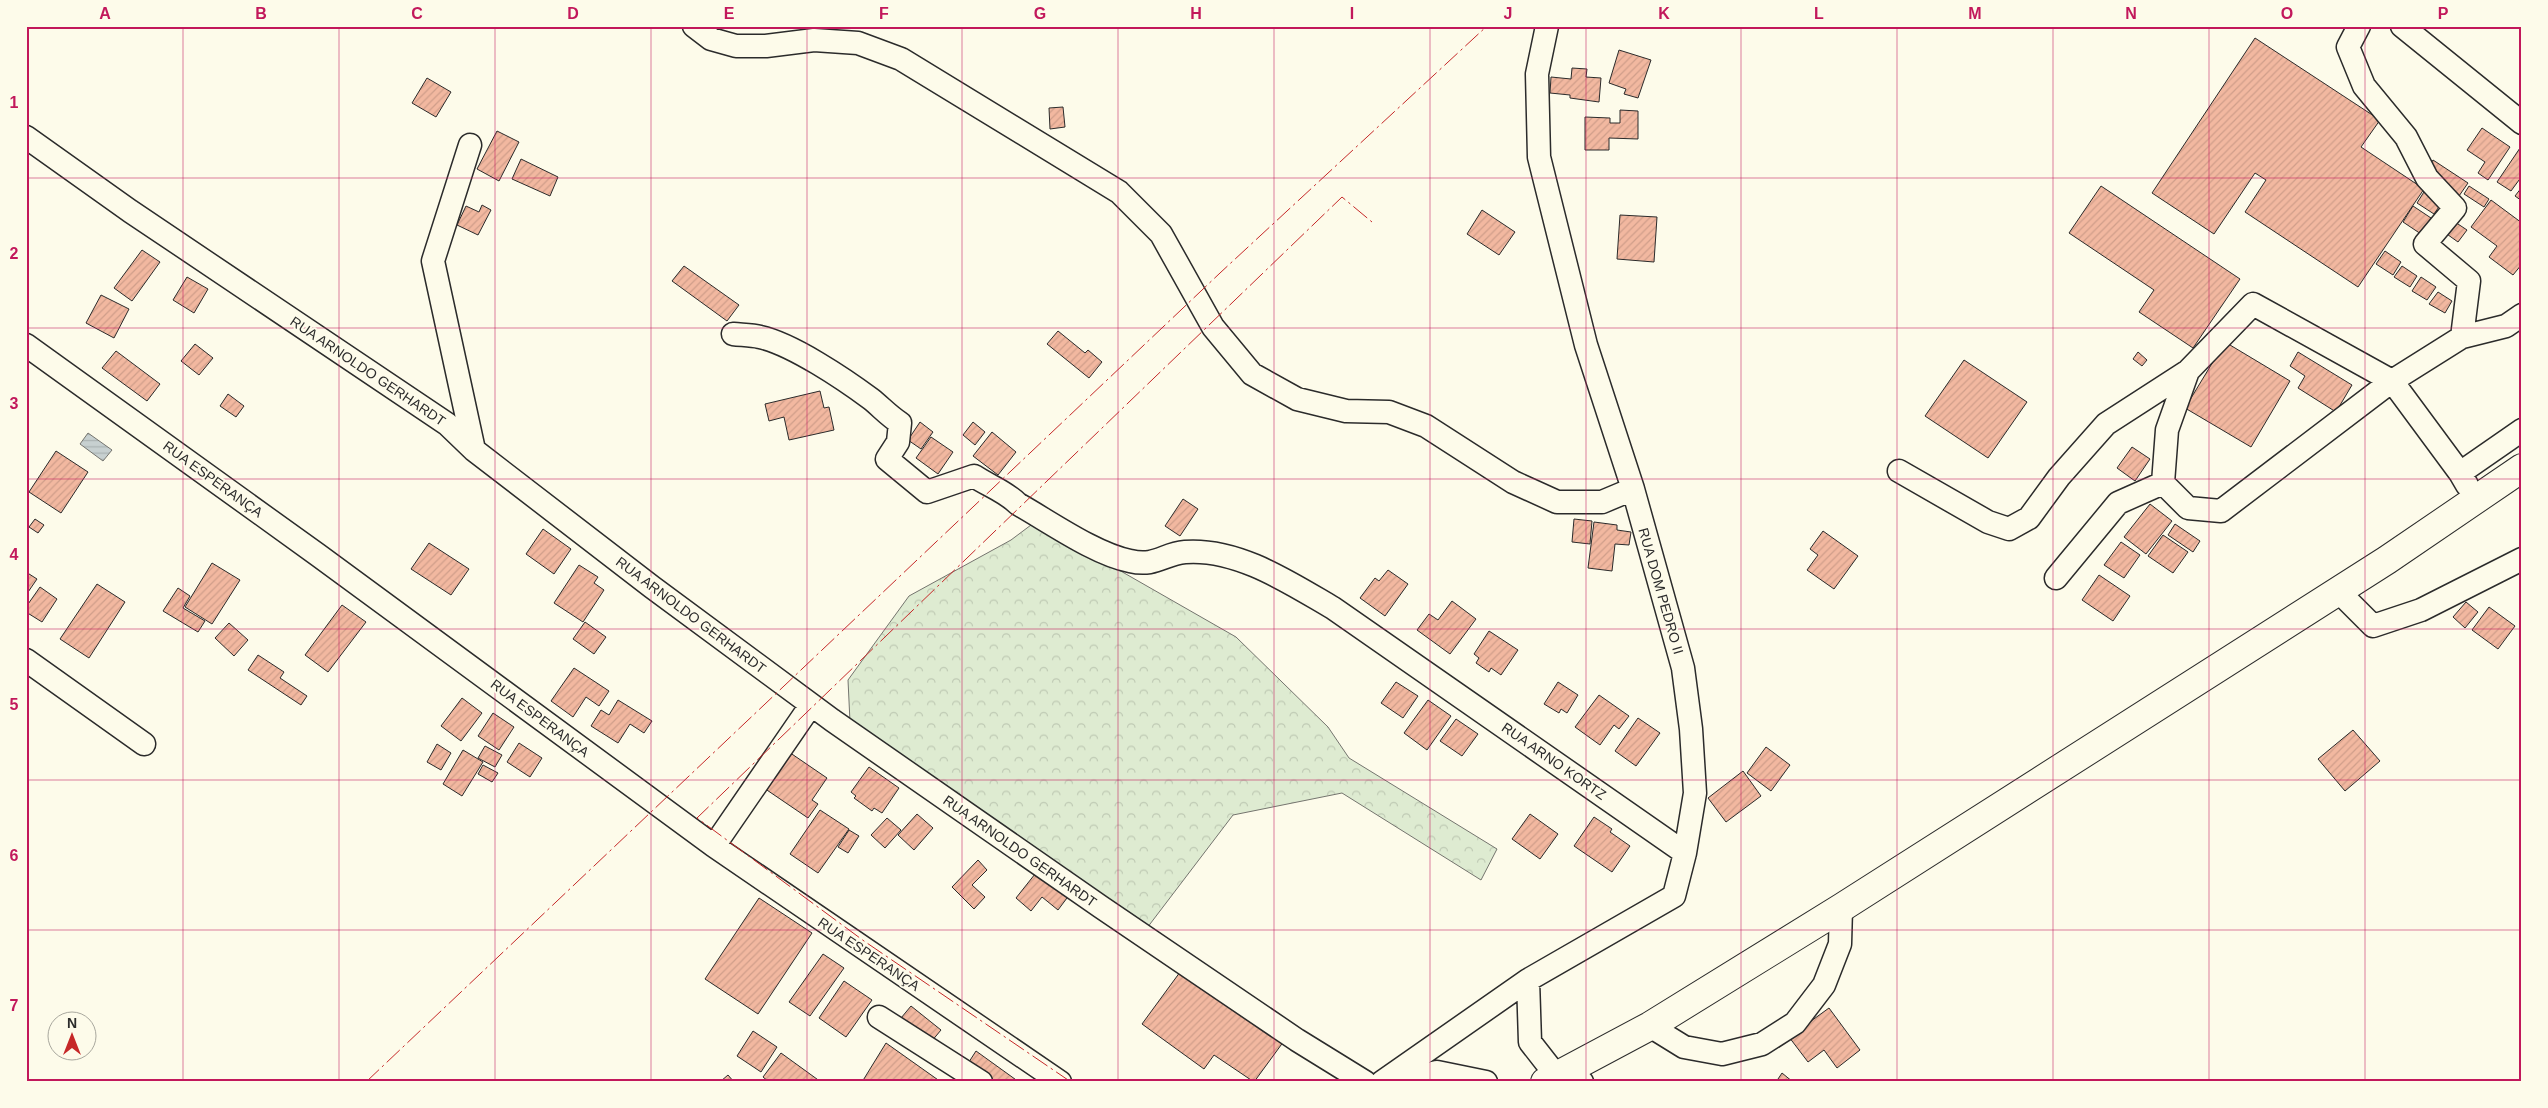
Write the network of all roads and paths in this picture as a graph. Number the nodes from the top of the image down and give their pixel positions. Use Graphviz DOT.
graph roads {
  1 [pos="694,26"];
  2 [pos="1547,26"];
  3 [pos="2359,26"];
  4 [pos="2402,26"];
  5 [pos="2522,123"];
  6 [pos="26,137"];
  7 [pos="470,145"];
  8 [pos="2522,315"];
  9 [pos="733,334"];
  10 [pos="2462,337"];
  11 [pos="26,345"];
  12 [pos="2188,371"];
  13 [pos="2392,381"];
  14 [pos="2522,430"];
  15 [pos="474,450"];
  16 [pos="2522,468"];
  17 [pos="1899,471"];
  18 [pos="2460,473"];
  19 [pos="2163,483"];
  20 [pos="1633,489"];
  21 [pos="2476,499"];
  22 [pos="2522,559"];
  23 [pos="2056,578"];
  24 [pos="2338,591"];
  25 [pos="26,660"];
  26 [pos="811,705"];
  27 [pos="144,744"];
  28 [pos="714,846"];
  29 [pos="1685,853"];
  30 [pos="1841,908"];
  31 [pos="1528,980"];
  32 [pos="879,1017"];
  33 [pos="1650,1026"];
  34 [pos="1550,1078"];
  35 [pos="981,1082"];
  36 [pos="1060,1082"];
  37 [pos="1364,1082"];
  38 [pos="1382,1082"];
  39 [pos="1396,1082"];
  40 [pos="1486,1082"];
  41 [pos="1582,1082"];
  1 -- 20 [label="street"];
  2 -- 20 [label="street, RUA DOM PEDRO II"];
  3 -- 10 [label="street"];
  4 -- 5 [label="street"];
  6 -- 15 [label="street, RUA ARNOLDO GERHARDT"];
  7 -- 15 [label="street"];
  8 -- 10 [label="street"];
  9 -- 29 [label="street, RUA ARNO KORTZ"];
  10 -- 13 [label="street"];
  11 -- 28 [label="street, RUA ESPERANÇA"];
  12 -- 13 [label="street"];
  12 -- 17 [label="street"];
  12 -- 19 [label="street"];
  13 -- 18 [label="street"];
  13 -- 19 [label="street"];
  14 -- 18 [label="street"];
  15 -- 26 [label="street, RUA ARNOLDO GERHARDT"];
  16 -- 21 [label="main road"];
  18 -- 21 [label="street"];
  19 -- 23 [label="street"];
  20 -- 29 [label="street, RUA DOM PEDRO II"];
  21 -- 24 [label="main road"];
  22 -- 24 [label="street"];
  24 -- 30 [label="main road"];
  25 -- 27 [label="street"];
  26 -- 28 [label="street"];
  26 -- 37 [label="street, RUA ARNOLDO GERHARDT"];
  28 -- 36 [label="street, RUA ESPERANÇA"];
  29 -- 31 [label="street, RUA DOM PEDRO II"];
  30 -- 33 [label="main road"];
  30 -- 33 [label="street"];
  31 -- 34 [label="street"];
  31 -- 38 [label="street, RUA DOM PEDRO II"];
  32 -- 35 [label="street"];
  33 -- 34 [label="main road"];
  34 -- 41 [label="street"];
  39 -- 40 [label="street"];
}
